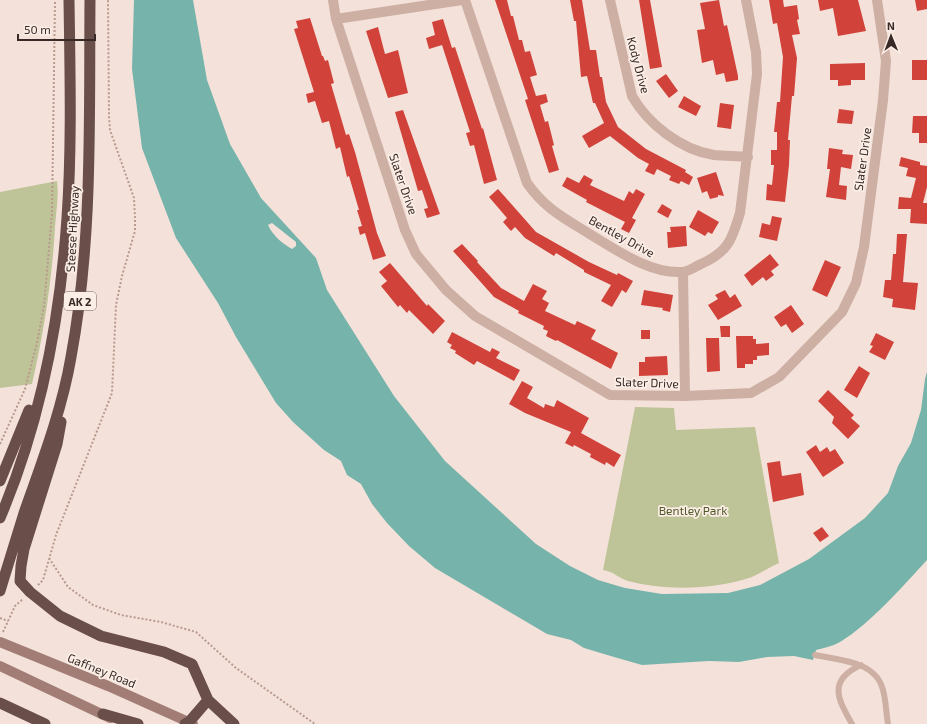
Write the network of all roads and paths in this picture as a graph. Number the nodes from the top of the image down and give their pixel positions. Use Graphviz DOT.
graph roads {
  1 [pos="56,0"];
  2 [pos="69,0"];
  3 [pos="90,0"];
  4 [pos="108,0"];
  5 [pos="333,0"];
  6 [pos="464,0"];
  7 [pos="610,0"];
  8 [pos="746,0"];
  9 [pos="877,0"];
  10 [pos="336,19"];
  11 [pos="748,157"];
  12 [pos="683,272"];
  13 [pos="71,358"];
  14 [pos="47,365"];
  15 [pos="685,396"];
  16 [pos="0,444"];
  17 [pos="0,481"];
  18 [pos="0,518"];
  19 [pos="49,558"];
  20 [pos="39,584"];
  21 [pos="0,591"];
  22 [pos="24,597"];
  23 [pos="0,618"];
  24 [pos="8,621"];
  25 [pos="5,627"];
  26 [pos="0,642"];
  27 [pos="815,655"];
  28 [pos="861,665"];
  29 [pos="0,666"];
  30 [pos="208,700"];
  31 [pos="0,703"];
  32 [pos="103,714"];
  33 [pos="189,723"];
  34 [pos="45,724"];
  35 [pos="120,724"];
  36 [pos="138,724"];
  37 [pos="234,724"];
  38 [pos="314,724"];
  39 [pos="852,724"];
  40 [pos="888,724"];
  1 -- 16 [label="path"];
  2 -- 14 [label="highway, Steese Highway / AK 2"];
  3 -- 13 [label="highway, Steese Highway / AK 2"];
  4 -- 19 [label="path"];
  5 -- 10 [label="street, Slater Drive"];
  6 -- 10 [label="street"];
  6 -- 12 [label="street, Bentley Drive"];
  7 -- 11 [label="street, Kody Drive"];
  8 -- 11 [label="street"];
  9 -- 15 [label="street, Slater Drive"];
  10 -- 15 [label="street, Slater Drive"];
  11 -- 12 [label="street"];
  12 -- 15 [label="street"];
  13 -- 21 [label="highway, Steese Highway / AK 2"];
  13 -- 30 [label="highway"];
  14 -- 17 [label="highway"];
  14 -- 18 [label="highway, Steese Highway / AK 2"];
  19 -- 20 [label="path"];
  19 -- 38 [label="path"];
  22 -- 24 [label="path"];
  23 -- 24 [label="path"];
  24 -- 25 [label="path"];
  26 -- 33 [label="main road, Gaffney Road"];
  27 -- 28 [label="lane"];
  28 -- 39 [label="lane"];
  28 -- 40 [label="lane"];
  29 -- 32 [label="main road"];
  30 -- 33 [label="highway"];
  30 -- 37 [label="highway"];
  31 -- 34 [label="highway"];
  32 -- 35 [label="main road"];
  32 -- 36 [label="highway"];
}
